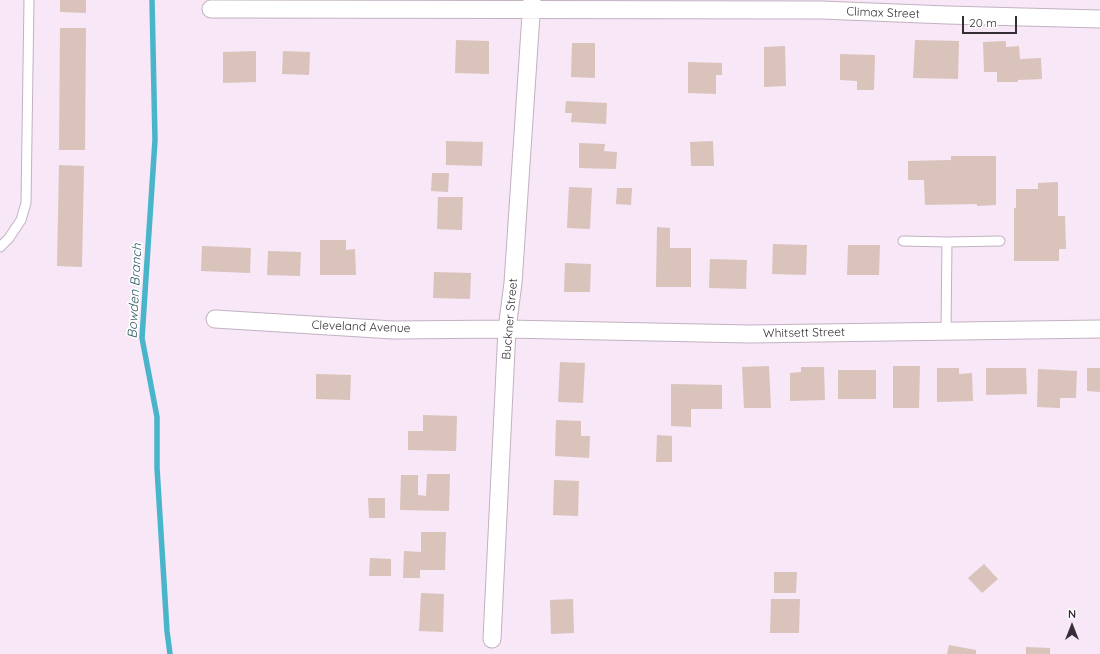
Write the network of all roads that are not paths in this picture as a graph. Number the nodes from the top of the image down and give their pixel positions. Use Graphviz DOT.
graph roads {
  1 [pos="29,0"];
  2 [pos="531,5"];
  3 [pos="211,9"];
  4 [pos="1100,19"];
  5 [pos="903,241"];
  6 [pos="1000,241"];
  7 [pos="946,242"];
  8 [pos="0,247"];
  9 [pos="215,319"];
  10 [pos="507,329"];
  11 [pos="1100,329"];
  12 [pos="946,331"];
  13 [pos="492,639"];
  1 -- 8 [label="lane"];
  2 -- 3 [label="street, Climax Street"];
  2 -- 4 [label="street, Climax Street"];
  2 -- 10 [label="street, Buckner Street"];
  5 -- 7 [label="lane"];
  6 -- 7 [label="lane"];
  7 -- 12 [label="lane"];
  9 -- 10 [label="street, Cleveland Avenue"];
  10 -- 12 [label="street, Whitsett Street"];
  10 -- 13 [label="street, Buckner Street"];
  11 -- 12 [label="street, Whitsett Street"];
}
